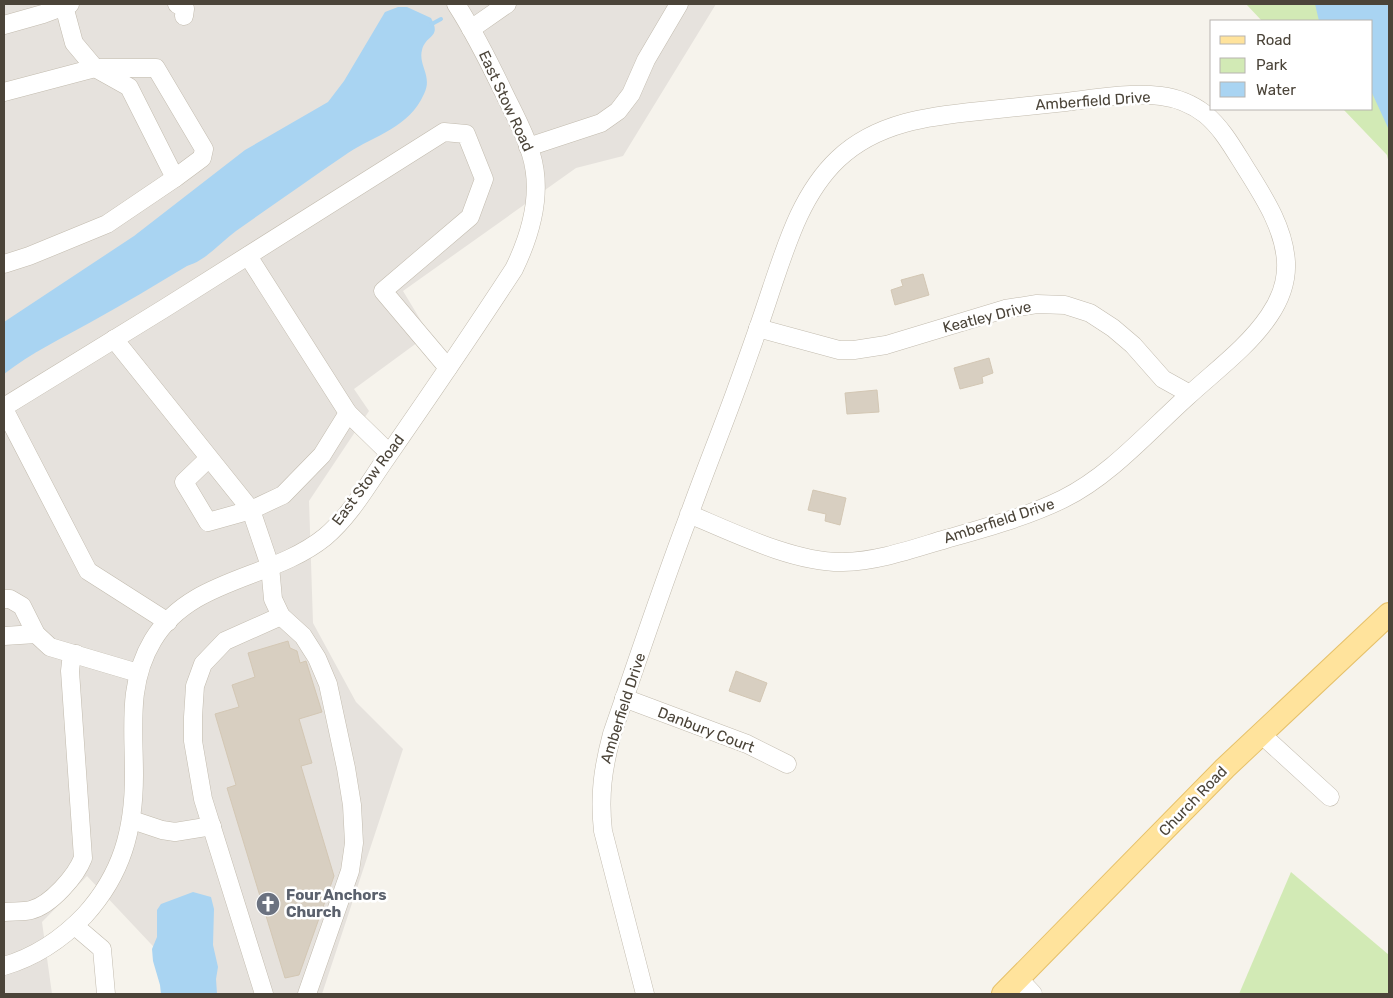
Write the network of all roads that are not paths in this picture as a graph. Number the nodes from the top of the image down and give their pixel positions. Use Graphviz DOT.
graph roads {
  1 [pos="456,4"];
  2 [pos="507,4"];
  3 [pos="679,4"];
  4 [pos="67,5"];
  5 [pos="4,25"];
  6 [pos="471,28"];
  7 [pos="95,68"];
  8 [pos="4,92"];
  9 [pos="528,147"];
  10 [pos="174,178"];
  11 [pos="248,256"];
  12 [pos="4,264"];
  13 [pos="758,328"];
  14 [pos="114,339"];
  15 [pos="448,368"];
  16 [pos="1190,394"];
  17 [pos="4,408"];
  18 [pos="348,413"];
  19 [pos="389,454"];
  20 [pos="209,458"];
  21 [pos="251,510"];
  22 [pos="689,514"];
  23 [pos="270,566"];
  24 [pos="4,599"];
  25 [pos="1389,614"];
  26 [pos="281,616"];
  27 [pos="168,622"];
  28 [pos="36,634"];
  29 [pos="4,636"];
  30 [pos="76,654"];
  31 [pos="138,673"];
  32 [pos="624,698"];
  33 [pos="1261,734"];
  34 [pos="787,764"];
  35 [pos="1330,797"];
  36 [pos="132,820"];
  37 [pos="212,826"];
  38 [pos="4,912"];
  39 [pos="74,926"];
  40 [pos="4,966"];
  41 [pos="1018,989"];
  42 [pos="106,994"];
  43 [pos="264,994"];
  44 [pos="306,994"];
  45 [pos="645,994"];
  1 -- 6 [label="street, East Stow Road"];
  2 -- 6 [label="street"];
  3 -- 9 [label="street"];
  4 -- 5 [label="street"];
  4 -- 7 [label="street"];
  6 -- 9 [label="street, East Stow Road"];
  7 -- 8 [label="street"];
  7 -- 10 [label="street"];
  7 -- 10 [label="street"];
  9 -- 15 [label="street, East Stow Road"];
  10 -- 12 [label="street"];
  11 -- 14 [label="street"];
  11 -- 15 [label="street"];
  11 -- 18 [label="street"];
  13 -- 16 [label="street, Keatley Drive"];
  13 -- 16 [label="street, Amberfield Drive"];
  13 -- 22 [label="street, Amberfield Drive"];
  14 -- 17 [label="street"];
  14 -- 20 [label="street"];
  15 -- 19 [label="street, East Stow Road"];
  16 -- 22 [label="street, Amberfield Drive"];
  17 -- 27 [label="street"];
  18 -- 19 [label="street"];
  18 -- 21 [label="street"];
  19 -- 23 [label="street, East Stow Road"];
  20 -- 21 [label="street"];
  20 -- 21 [label="street"];
  21 -- 23 [label="street"];
  22 -- 32 [label="street, Amberfield Drive"];
  23 -- 26 [label="street"];
  23 -- 27 [label="street, East Stow Road"];
  24 -- 28 [label="street"];
  25 -- 33 [label="main road, Church Road"];
  26 -- 37 [label="street"];
  26 -- 44 [label="street"];
  27 -- 31 [label="street, East Stow Road"];
  28 -- 29 [label="street"];
  28 -- 30 [label="street"];
  30 -- 31 [label="street"];
  30 -- 38 [label="street"];
  31 -- 36 [label="street, East Stow Road"];
  32 -- 34 [label="street, Danbury Court"];
  32 -- 45 [label="street, Amberfield Drive"];
  33 -- 35 [label="street"];
  33 -- 41 [label="main road, Church Road"];
  36 -- 37 [label="street"];
  36 -- 39 [label="street, East Stow Road"];
  37 -- 43 [label="street"];
  39 -- 40 [label="street, East Stow Road"];
  39 -- 42 [label="street"];
}
